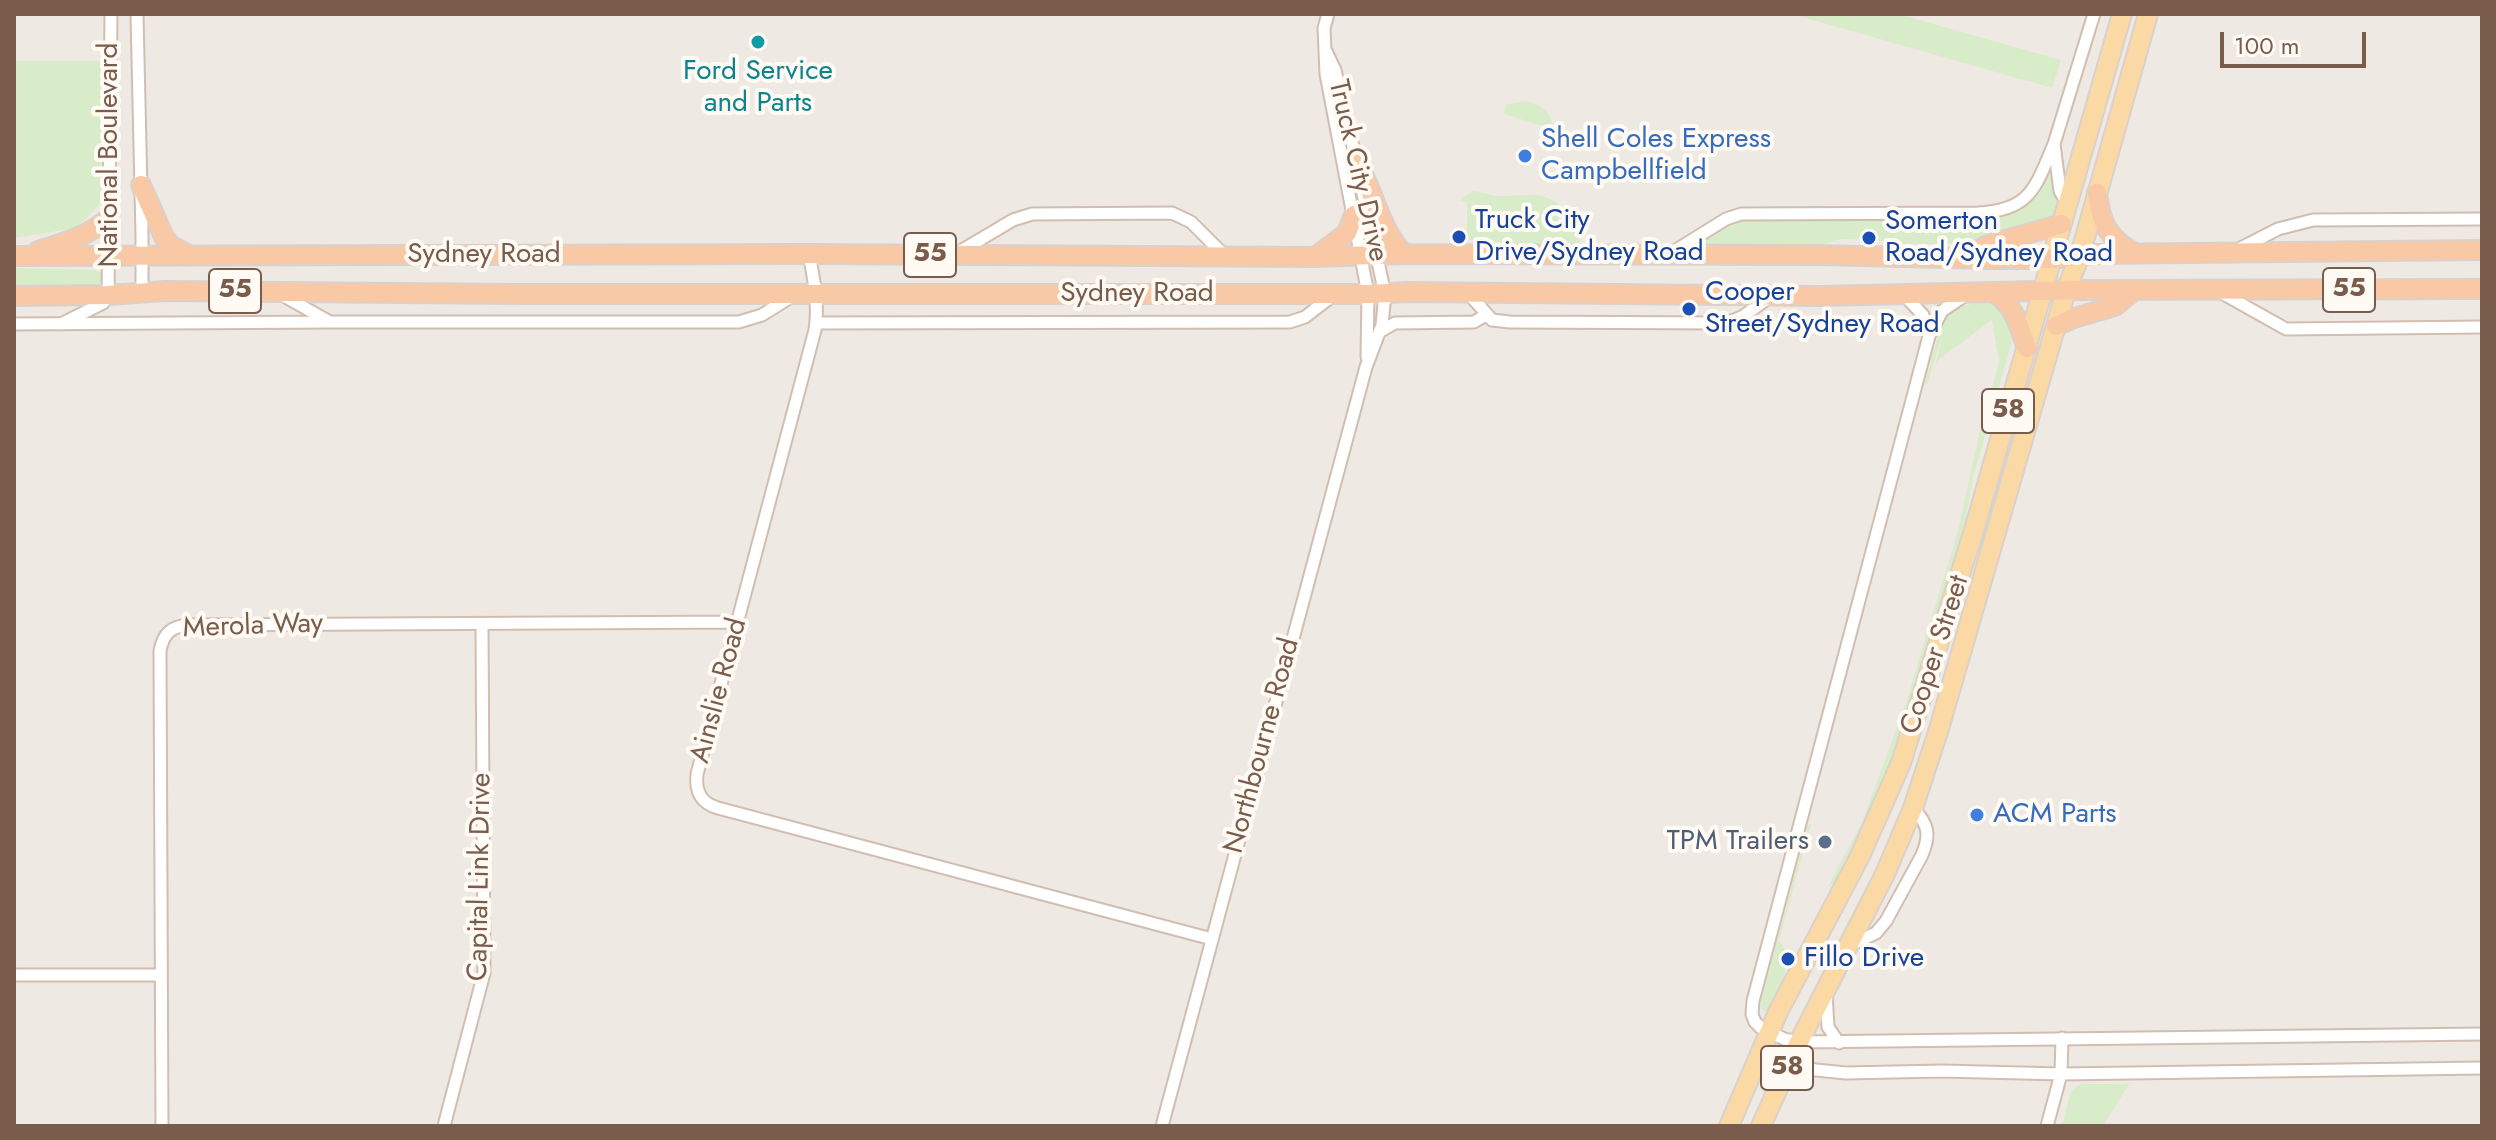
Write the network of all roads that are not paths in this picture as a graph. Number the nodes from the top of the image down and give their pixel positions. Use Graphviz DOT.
graph roads {
  1 [pos="111,14"];
  2 [pos="137,14"];
  3 [pos="1328,14"];
  4 [pos="2094,14"];
  5 [pos="2122,14"];
  6 [pos="2148,14"];
  7 [pos="1325,49"];
  8 [pos="2054,144"];
  9 [pos="1357,163"];
  10 [pos="141,185"];
  11 [pos="2097,193"];
  12 [pos="2068,205"];
  13 [pos="1354,215"];
  14 [pos="109,218"];
  15 [pos="2482,219"];
  16 [pos="2062,224"];
  17 [pos="2482,250"];
  18 [pos="2233,252"];
  19 [pos="809,254"];
  20 [pos="1404,254"];
  21 [pos="2136,254"];
  22 [pos="955,255"];
  23 [pos="1669,255"];
  24 [pos="2080,255"];
  25 [pos="19,256"];
  26 [pos="191,256"];
  27 [pos="1225,256"];
  28 [pos="1369,256"];
  29 [pos="110,257"];
  30 [pos="142,257"];
  31 [pos="1315,257"];
  32 [pos="1961,259"];
  33 [pos="2053,259"];
  34 [pos="2216,289"];
  35 [pos="2482,289"];
  36 [pos="274,290"];
  37 [pos="2066,291"];
  38 [pos="2133,291"];
  39 [pos="142,292"];
  40 [pos="2043,292"];
  41 [pos="1468,293"];
  42 [pos="1995,293"];
  43 [pos="795,294"];
  44 [pos="816,294"];
  45 [pos="1334,294"];
  46 [pos="1377,294"];
  47 [pos="1968,294"];
  48 [pos="108,295"];
  49 [pos="14,296"];
  50 [pos="1771,296"];
  51 [pos="1905,296"];
  52 [pos="1486,315"];
  53 [pos="330,322"];
  54 [pos="816,323"];
  55 [pos="14,324"];
  56 [pos="61,324"];
  57 [pos="2056,326"];
  58 [pos="2482,327"];
  59 [pos="1379,333"];
  60 [pos="1929,336"];
  61 [pos="2027,348"];
  62 [pos="1366,367"];
  63 [pos="1982,502"];
  64 [pos="2003,508"];
  65 [pos="738,622"];
  66 [pos="482,624"];
  67 [pos="1929,761"];
  68 [pos="1901,763"];
  69 [pos="1913,808"];
  70 [pos="1877,819"];
  71 [pos="1212,939"];
  72 [pos="1848,947"];
  73 [pos="14,975"];
  74 [pos="161,975"];
  75 [pos="1792,984"];
  76 [pos="1826,989"];
  77 [pos="1770,1032"];
  78 [pos="2482,1034"];
  79 [pos="2062,1038"];
  80 [pos="1799,1042"];
  81 [pos="1839,1043"];
  82 [pos="2482,1068"];
  83 [pos="1786,1072"];
  84 [pos="2061,1074"];
  85 [pos="162,1126"];
  86 [pos="444,1126"];
  87 [pos="1162,1126"];
  88 [pos="1729,1126"];
  89 [pos="1739,1126"];
  90 [pos="1762,1126"];
  91 [pos="2047,1126"];
  1 -- 14 [label="street, National Boulevard"];
  2 -- 10 [label="street, National Boulevard"];
  3 -- 7 [label="street, Truck City Drive"];
  4 -- 8 [label="street"];
  5 -- 12 [label="main road, 58"];
  6 -- 11 [label="main road, 58"];
  7 -- 9 [label="street, Truck City Drive"];
  7 -- 13 [label="street, Truck City Drive"];
  8 -- 12 [label="street"];
  8 -- 23 [label="street"];
  9 -- 20 [label="highway"];
  9 -- 28 [label="street, Truck City Drive"];
  10 -- 26 [label="highway"];
  10 -- 30 [label="street, National Boulevard"];
  11 -- 21 [label="highway"];
  11 -- 24 [label="main road, 58"];
  12 -- 16 [label="main road, 58"];
  13 -- 28 [label="street, Truck City Drive"];
  13 -- 31 [label="highway"];
  14 -- 25 [label="highway"];
  14 -- 29 [label="street, National Boulevard"];
  15 -- 18 [label="street"];
  16 -- 32 [label="highway"];
  16 -- 33 [label="main road, 58"];
  17 -- 18 [label="highway, 55"];
  18 -- 21 [label="highway, 55"];
  19 -- 22 [label="highway, Sydney Road / 55"];
  19 -- 26 [label="highway, Sydney Road / 55"];
  19 -- 44 [label="street, Ainslie Road"];
  20 -- 23 [label="highway, Sydney Road / 55"];
  20 -- 28 [label="highway, Sydney Road / 55"];
  21 -- 24 [label="highway, 55"];
  22 -- 27 [label="highway, Sydney Road / 55"];
  22 -- 27 [label="street, Sydney Road"];
  23 -- 32 [label="highway, Sydney Road / 55"];
  24 -- 33 [label="highway, 55"];
  24 -- 37 [label="main road, Cooper Street / 58"];
  25 -- 29 [label="highway, Sydney Road / 55"];
  26 -- 30 [label="highway, Sydney Road / 55"];
  27 -- 31 [label="highway, Sydney Road / 55"];
  28 -- 31 [label="highway, Sydney Road / 55"];
  28 -- 46 [label="street, Truck City Drive"];
  29 -- 30 [label="highway, Sydney Road / 55"];
  29 -- 48 [label="street, National Boulevard"];
  30 -- 39 [label="street, National Boulevard"];
  32 -- 33 [label="highway, Sydney Road / 55"];
  33 -- 40 [label="main road, Cooper Street / 58"];
  34 -- 35 [label="highway, 55"];
  34 -- 38 [label="highway, 55"];
  34 -- 58 [label="street"];
  36 -- 39 [label="highway, Sydney Road / 55"];
  36 -- 43 [label="highway, Sydney Road / 55"];
  36 -- 53 [label="street, Sydney Road"];
  37 -- 38 [label="highway, 55"];
  37 -- 40 [label="highway, 55"];
  37 -- 57 [label="main road, Cooper Street / 58"];
  38 -- 57 [label="highway"];
  39 -- 48 [label="highway, Sydney Road / 55"];
  40 -- 42 [label="highway, Sydney Road / 55"];
  40 -- 61 [label="main road, Cooper Street / 58"];
  41 -- 46 [label="highway, Sydney Road / 55"];
  41 -- 50 [label="highway, Sydney Road / 55"];
  41 -- 52 [label="street"];
  42 -- 47 [label="highway, Sydney Road / 55"];
  42 -- 61 [label="highway"];
  43 -- 44 [label="highway, Sydney Road / 55"];
  43 -- 53 [label="street, Sydney Road"];
  44 -- 45 [label="highway, Sydney Road / 55"];
  44 -- 54 [label="street, Ainslie Road"];
  45 -- 46 [label="highway, Sydney Road / 55"];
  45 -- 54 [label="street, Sydney Road"];
  46 -- 59 [label="street, Northbourne Road"];
  46 -- 62 [label="street, Northbourne Road"];
  47 -- 51 [label="highway, Sydney Road / 55"];
  47 -- 60 [label="street"];
  48 -- 49 [label="highway, Sydney Road / 55"];
  48 -- 56 [label="street, Sydney Road"];
  50 -- 51 [label="highway, Sydney Road / 55"];
  50 -- 52 [label="street"];
  51 -- 60 [label="street"];
  52 -- 59 [label="street"];
  53 -- 56 [label="street, Sydney Road"];
  54 -- 65 [label="street, Ainslie Road"];
  55 -- 56 [label="street, Sydney Road"];
  57 -- 64 [label="main road, Cooper Street / 58"];
  59 -- 62 [label="street, Northbourne Road"];
  60 -- 77 [label="street"];
  61 -- 63 [label="main road, Cooper Street / 58"];
  62 -- 71 [label="street, Northbourne Road"];
  63 -- 64 [label="main road"];
  63 -- 68 [label="main road, Cooper Street / 58"];
  64 -- 67 [label="main road, Cooper Street / 58"];
  65 -- 66 [label="street, Merola Way"];
  65 -- 71 [label="street, Ainslie Road"];
  66 -- 74 [label="street, Merola Way"];
  66 -- 86 [label="street, Capital Link Drive"];
  67 -- 68 [label="main road"];
  67 -- 69 [label="main road, Cooper Street / 58"];
  68 -- 70 [label="main road, Cooper Street / 58"];
  69 -- 70 [label="main road"];
  69 -- 72 [label="main road, Cooper Street / 58"];
  69 -- 72 [label="street"];
  70 -- 75 [label="main road, Cooper Street / 58"];
  71 -- 87 [label="street, Northbourne Road"];
  72 -- 76 [label="main road, Cooper Street / 58"];
  73 -- 74 [label="street"];
  74 -- 85 [label="street, Merola Way"];
  75 -- 76 [label="main road"];
  75 -- 77 [label="main road, Cooper Street / 58"];
  76 -- 80 [label="main road, Cooper Street / 58"];
  76 -- 81 [label="street"];
  77 -- 80 [label="street"];
  77 -- 88 [label="main road, Cooper Street / 58"];
  78 -- 79 [label="street"];
  79 -- 81 [label="street"];
  79 -- 84 [label="street"];
  80 -- 81 [label="street"];
  80 -- 83 [label="main road, Cooper Street / 58"];
  82 -- 84 [label="street"];
  83 -- 84 [label="street"];
  83 -- 90 [label="main road, Cooper Street / 58"];
  84 -- 91 [label="street"];
  89 -- 90 [label="main road"];
}
